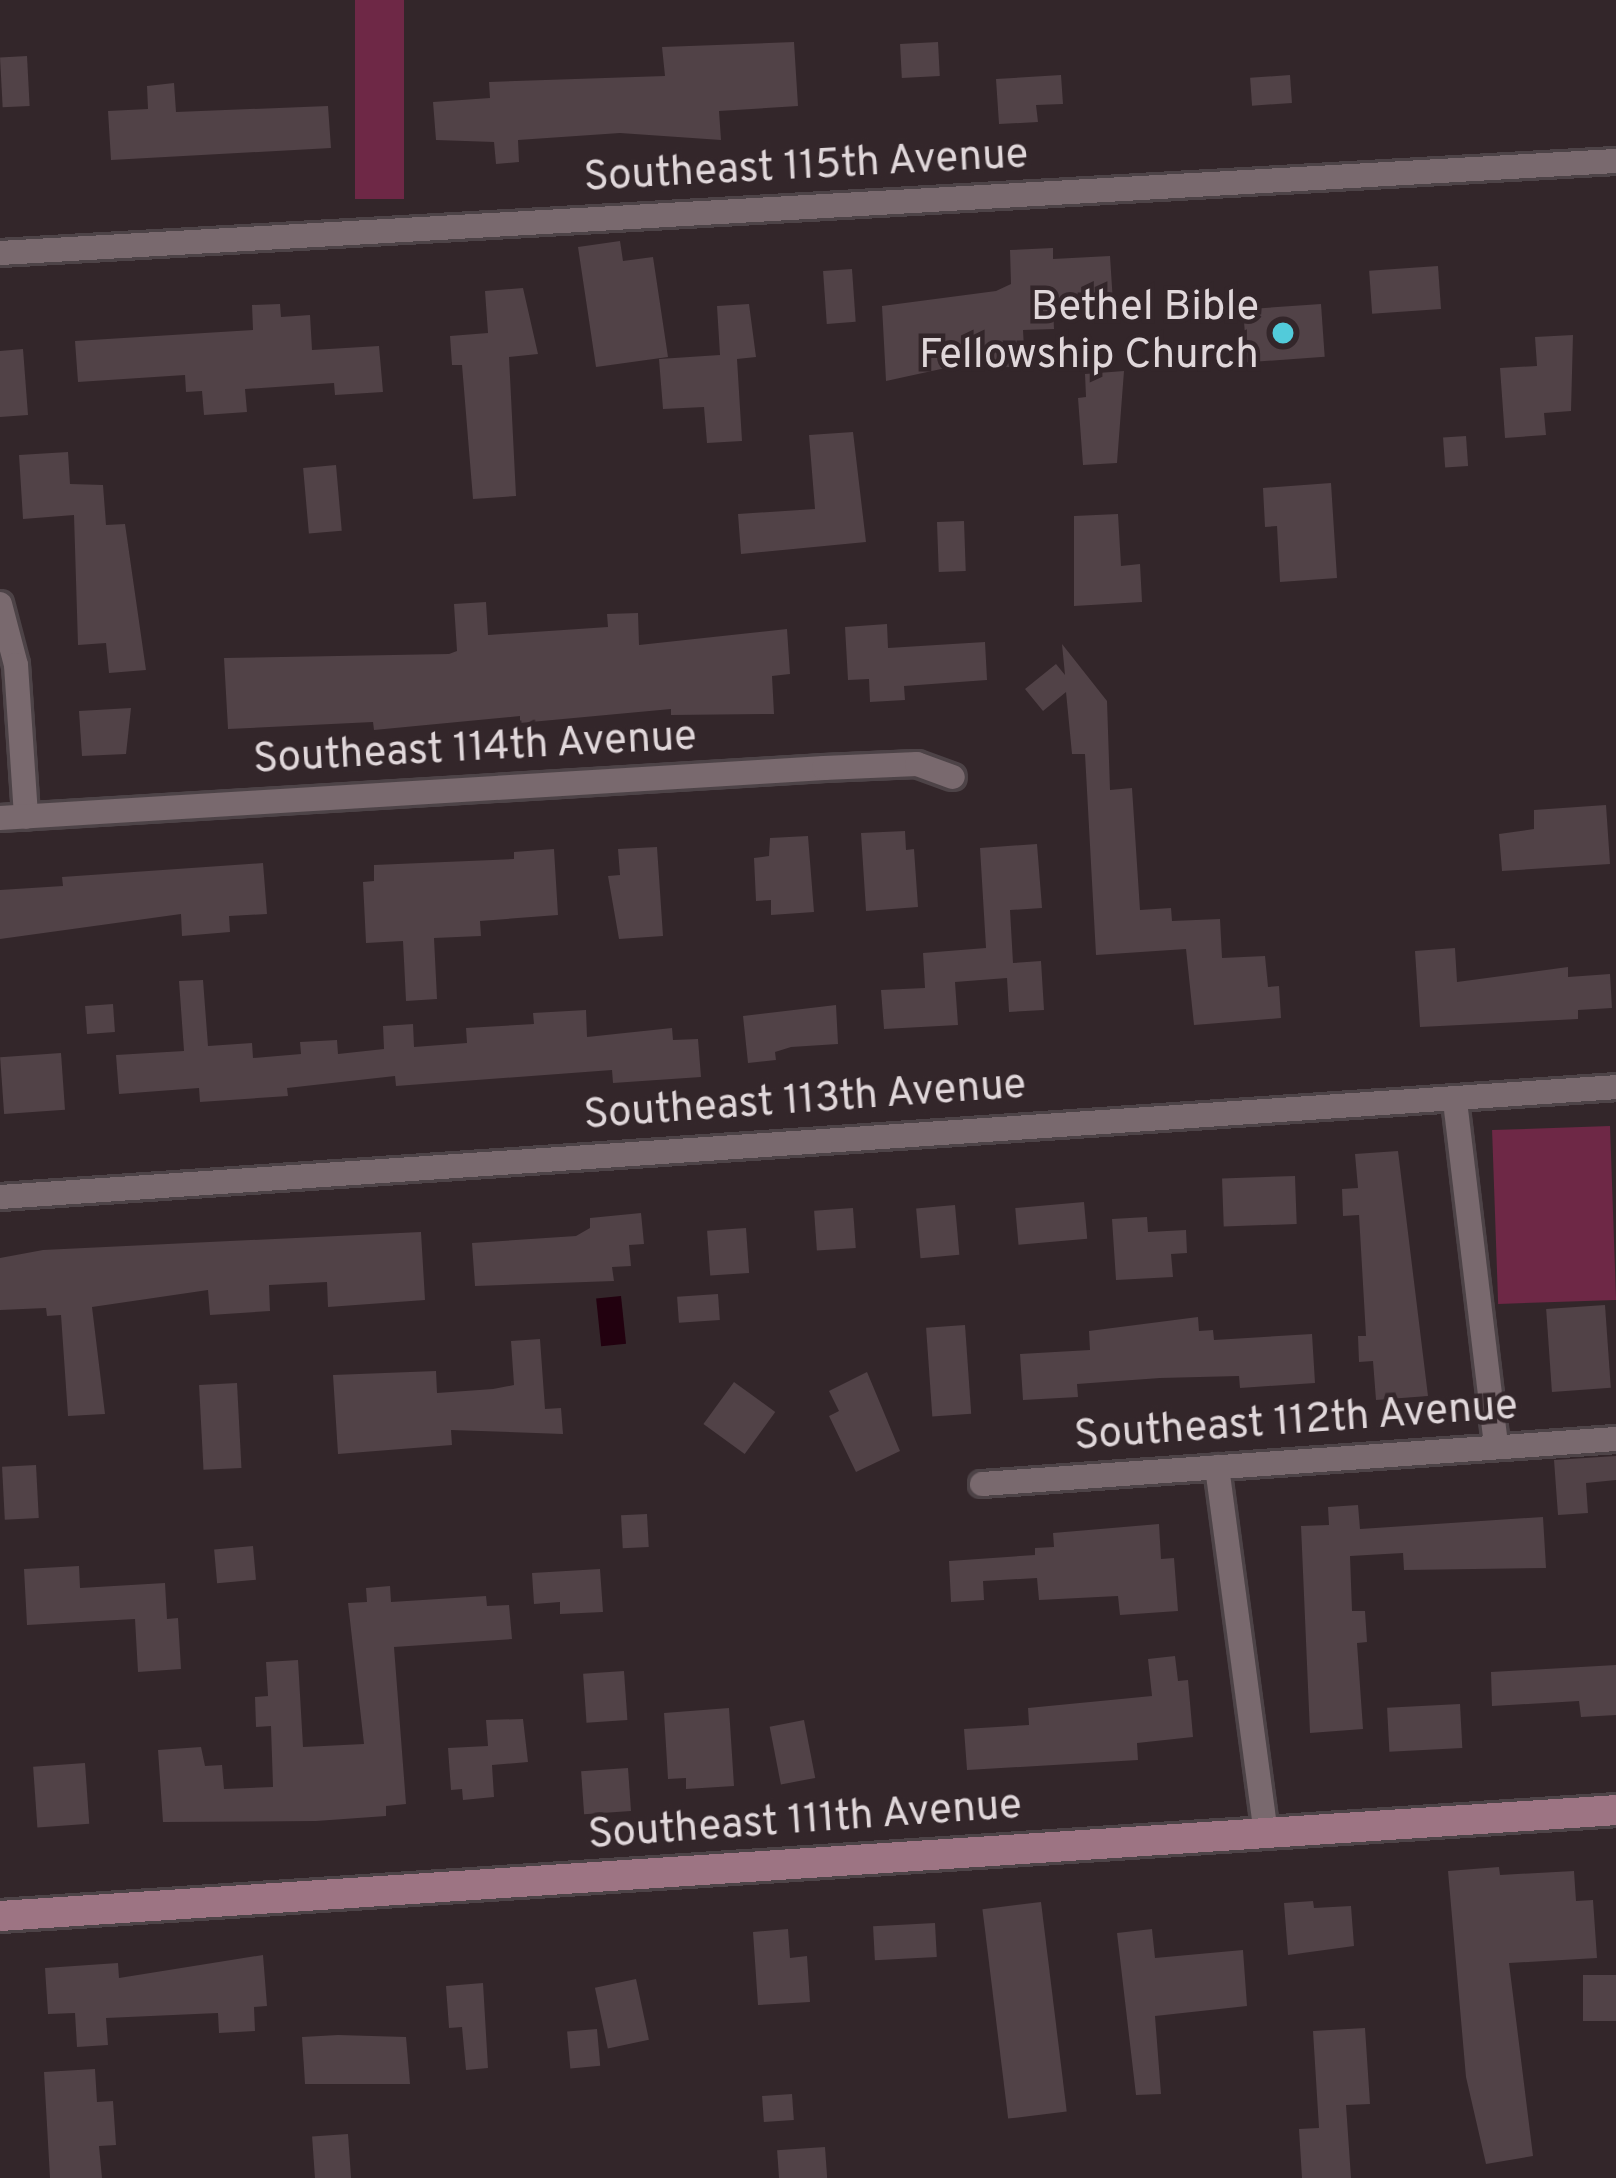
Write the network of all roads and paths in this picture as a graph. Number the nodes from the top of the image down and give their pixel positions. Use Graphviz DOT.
graph roads {
  1 [pos="1616,161"];
  2 [pos="0,253"];
  3 [pos="0,604"];
  4 [pos="953,776"];
  5 [pos="26,817"];
  6 [pos="0,818"];
  7 [pos="1616,1088"];
  8 [pos="1455,1100"];
  9 [pos="0,1196"];
  10 [pos="1616,1439"];
  11 [pos="1496,1448"];
  12 [pos="1217,1467"];
  13 [pos="982,1484"];
  14 [pos="1616,1810"];
  15 [pos="1266,1833"];
  16 [pos="0,1916"];
  1 -- 2 [label="street, Southeast 115th Avenue"];
  3 -- 5 [label="street"];
  4 -- 5 [label="street, Southeast 114th Avenue"];
  5 -- 6 [label="street, Southeast 114th Avenue"];
  7 -- 8 [label="street, Southeast 113th Avenue"];
  8 -- 9 [label="street, Southeast 113th Avenue"];
  8 -- 11 [label="street"];
  10 -- 11 [label="street, Southeast 112th Avenue"];
  11 -- 12 [label="street, Southeast 112th Avenue"];
  12 -- 13 [label="street, Southeast 112th Avenue"];
  12 -- 15 [label="street"];
  14 -- 15 [label="street, Southeast 111th Avenue"];
  15 -- 16 [label="street, Southeast 111th Avenue"];
}
